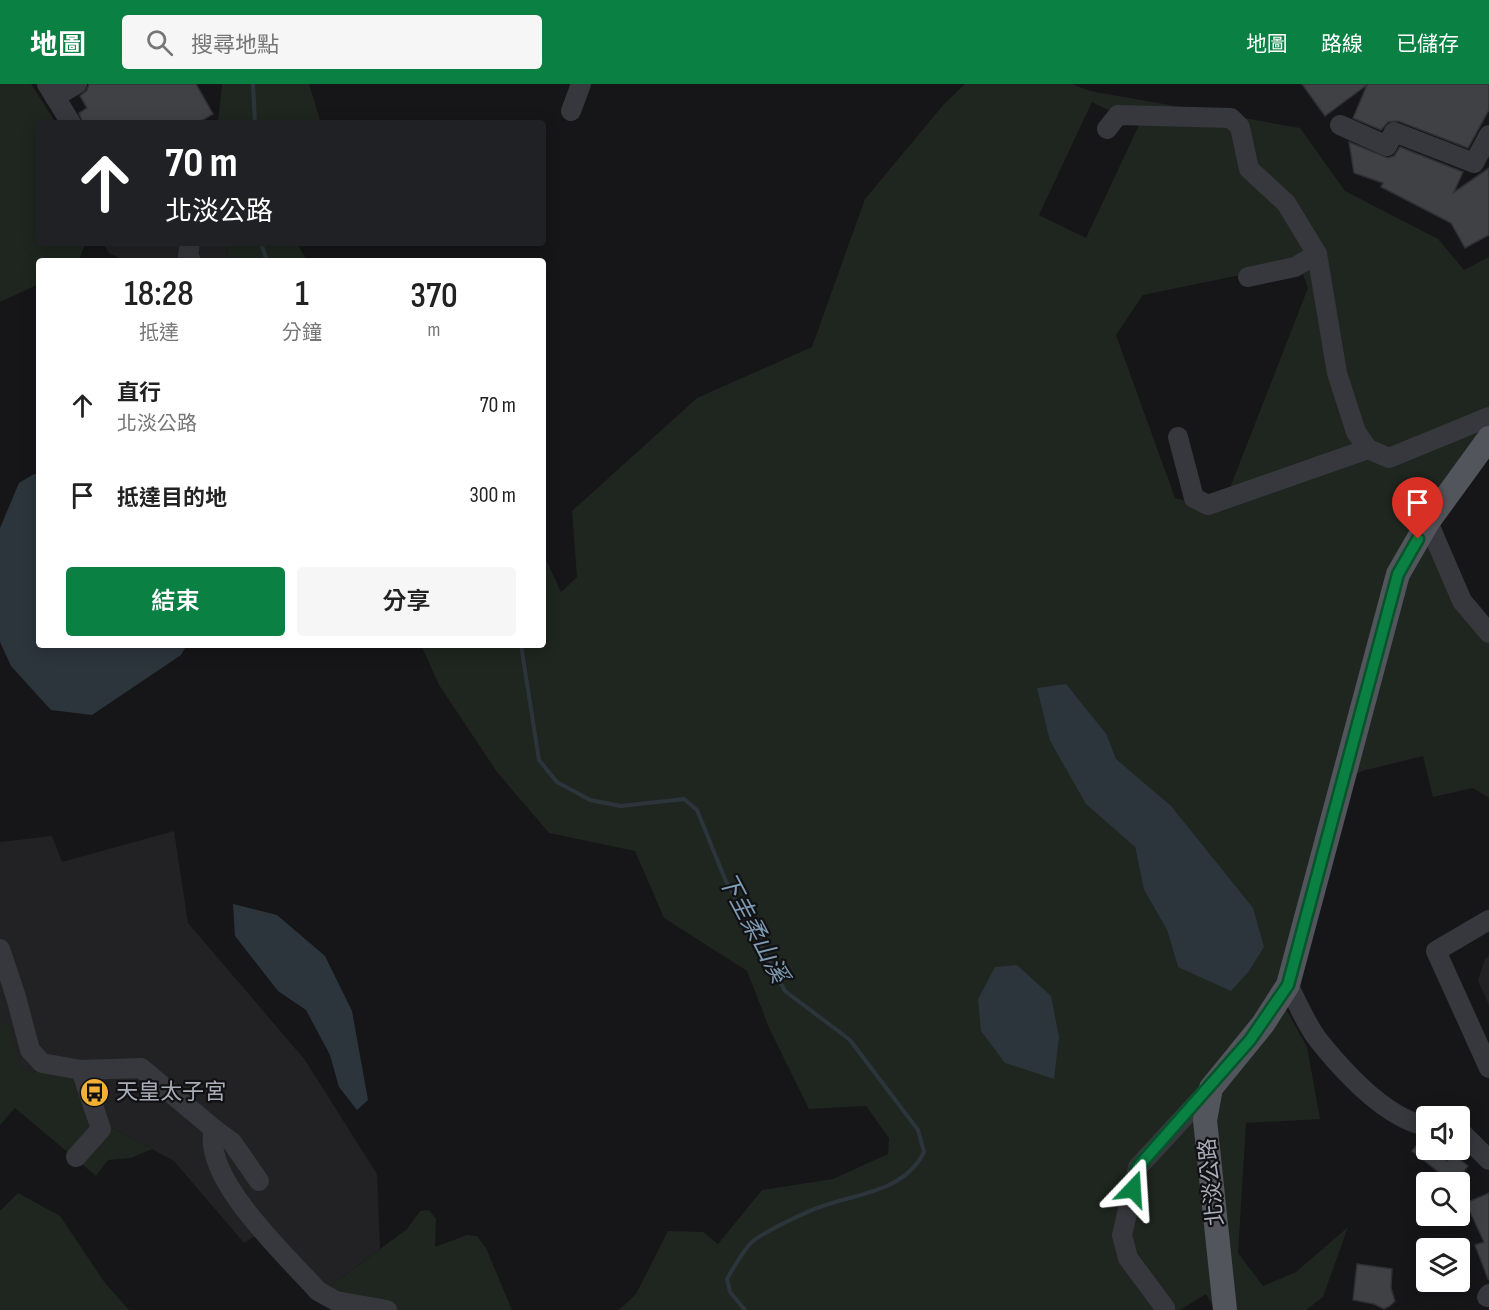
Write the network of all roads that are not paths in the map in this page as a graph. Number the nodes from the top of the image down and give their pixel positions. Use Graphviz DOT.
graph roads {
  1 [pos="77,84"];
  2 [pos="581,84"];
  3 [pos="51,91"];
  4 [pos="571,111"];
  5 [pos="69,120"];
  6 [pos="1340,125"];
  7 [pos="1107,129"];
  8 [pos="1489,135"];
  9 [pos="1317,254"];
  10 [pos="1248,277"];
  11 [pos="1489,417"];
  12 [pos="1178,437"];
  13 [pos="1489,438"];
  14 [pos="1368,449"];
  15 [pos="1428,522"];
  16 [pos="1489,633"];
  17 [pos="1489,920"];
  18 [pos="0,949"];
  19 [pos="1288,985"];
  20 [pos="1489,1068"];
  21 [pos="81,1070"];
  22 [pos="1211,1088"];
  23 [pos="1416,1121"];
  24 [pos="214,1129"];
  25 [pos="1470,1141"];
  26 [pos="76,1156"];
  27 [pos="1489,1160"];
  28 [pos="259,1181"];
  29 [pos="1165,1308"];
  30 [pos="387,1310"];
  31 [pos="1225,1310"];
  1 -- 3 [label="street"];
  2 -- 4 [label="street"];
  3 -- 5 [label="street"];
  6 -- 8 [label="street"];
  7 -- 9 [label="street"];
  9 -- 10 [label="street"];
  9 -- 14 [label="street"];
  11 -- 14 [label="street"];
  12 -- 14 [label="street"];
  13 -- 15 [label="main road, 北淡公路"];
  15 -- 16 [label="street"];
  15 -- 19 [label="main road, 北淡公路"];
  17 -- 20 [label="street"];
  18 -- 21 [label="street"];
  19 -- 22 [label="main road, 北淡公路"];
  19 -- 23 [label="street"];
  21 -- 24 [label="street"];
  21 -- 26 [label="street"];
  22 -- 29 [label="street"];
  22 -- 31 [label="main road, 北淡公路"];
  24 -- 28 [label="street"];
  24 -- 30 [label="street"];
  25 -- 27 [label="street"];
}
